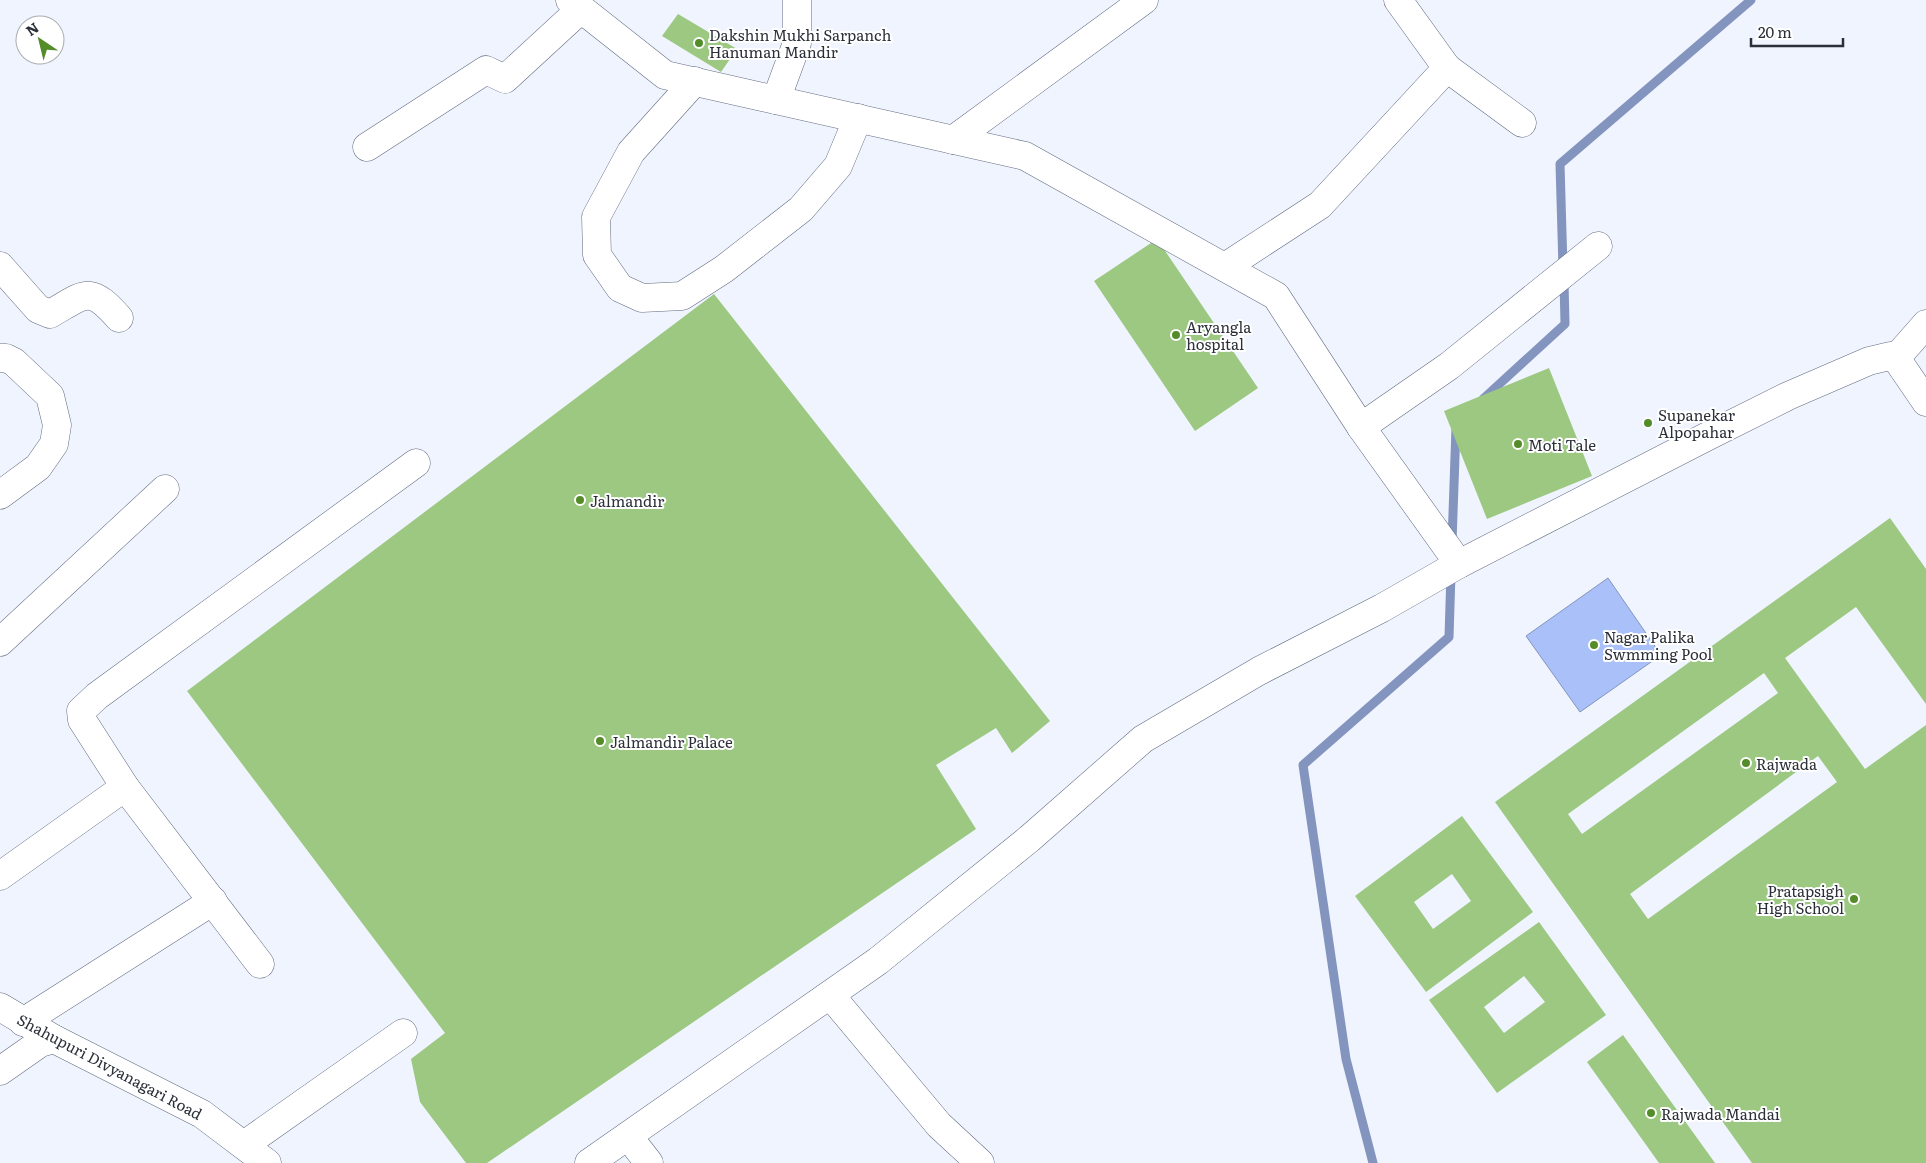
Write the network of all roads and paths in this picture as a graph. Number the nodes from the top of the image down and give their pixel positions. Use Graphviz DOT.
graph roads {
  1 [pos="797,0"];
  2 [pos="1144,0"];
  3 [pos="1398,0"];
  4 [pos="576,4"];
  5 [pos="1447,68"];
  6 [pos="695,81"];
  7 [pos="776,100"];
  8 [pos="858,118"];
  9 [pos="1522,124"];
  10 [pos="953,140"];
  11 [pos="367,147"];
  12 [pos="1598,246"];
  13 [pos="0,266"];
  14 [pos="1225,267"];
  15 [pos="118,318"];
  16 [pos="1926,324"];
  17 [pos="0,358"];
  18 [pos="1896,358"];
  19 [pos="1926,402"];
  20 [pos="1362,427"];
  21 [pos="416,463"];
  22 [pos="164,489"];
  23 [pos="0,495"];
  24 [pos="1458,564"];
  25 [pos="0,642"];
  26 [pos="125,787"];
  27 [pos="0,876"];
  28 [pos="213,901"];
  29 [pos="260,964"];
  30 [pos="831,996"];
  31 [pos="0,1007"];
  32 [pos="23,1022"];
  33 [pos="403,1033"];
  34 [pos="54,1039"];
  35 [pos="0,1071"];
  36 [pos="628,1136"];
  37 [pos="244,1145"];
  38 [pos="975,1162"];
  39 [pos="267,1163"];
  40 [pos="590,1163"];
  41 [pos="649,1163"];
  1 -- 7 [label="street"];
  2 -- 10 [label="street"];
  3 -- 5 [label="street"];
  4 -- 6 [label="street"];
  4 -- 11 [label="street"];
  5 -- 9 [label="street"];
  5 -- 14 [label="street"];
  6 -- 7 [label="street"];
  6 -- 8 [label="street"];
  7 -- 8 [label="street"];
  8 -- 10 [label="street"];
  10 -- 14 [label="street"];
  12 -- 20 [label="street"];
  13 -- 15 [label="street"];
  14 -- 20 [label="street"];
  16 -- 18 [label="street"];
  17 -- 23 [label="street"];
  18 -- 19 [label="street"];
  18 -- 24 [label="street"];
  20 -- 24 [label="street"];
  21 -- 26 [label="street"];
  22 -- 25 [label="street"];
  24 -- 30 [label="street"];
  26 -- 27 [label="street"];
  26 -- 28 [label="street"];
  28 -- 29 [label="street"];
  28 -- 32 [label="street"];
  30 -- 36 [label="street"];
  30 -- 38 [label="street"];
  31 -- 32 [label="street, Shahupuri Divyanagari Road"];
  32 -- 34 [label="street, Shahupuri Divyanagari Road"];
  33 -- 37 [label="street"];
  34 -- 35 [label="street"];
  34 -- 37 [label="street, Shahupuri Divyanagari Road"];
  36 -- 40 [label="street"];
  36 -- 41 [label="street"];
  37 -- 39 [label="street, Shahupuri Divyanagari Road"];
}
